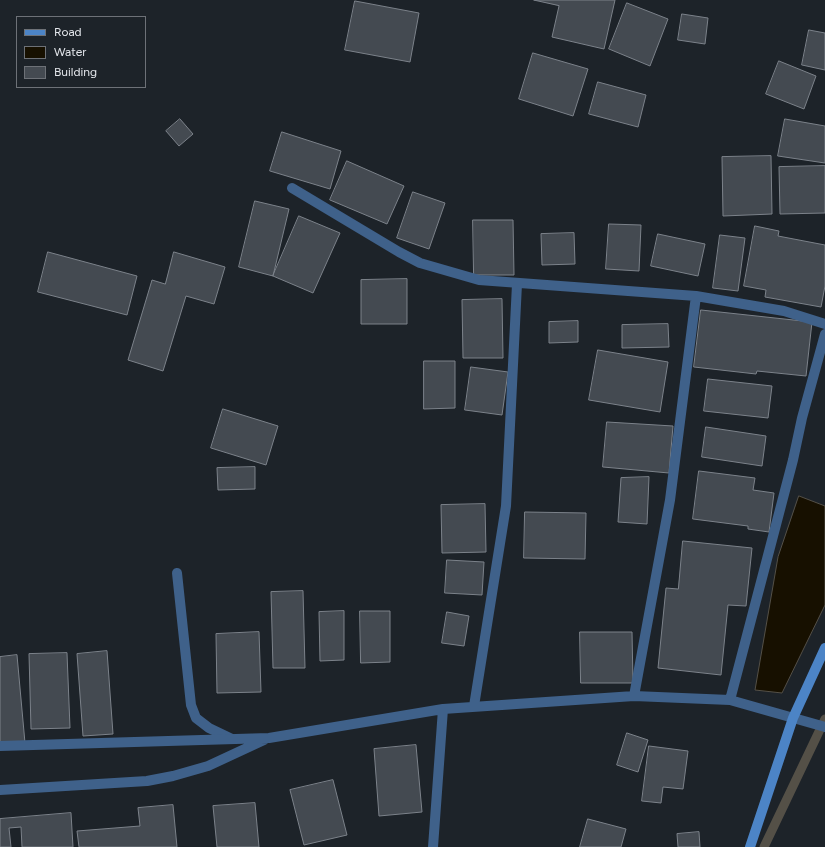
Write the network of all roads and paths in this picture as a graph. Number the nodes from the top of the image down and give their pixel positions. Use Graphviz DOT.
graph roads {
  1 [pos="292,188"];
  2 [pos="517,284"];
  3 [pos="696,296"];
  4 [pos="825,324"];
  5 [pos="825,334"];
  6 [pos="177,573"];
  7 [pos="825,648"];
  8 [pos="634,696"];
  9 [pos="730,700"];
  10 [pos="474,706"];
  11 [pos="443,709"];
  12 [pos="794,718"];
  13 [pos="825,727"];
  14 [pos="269,738"];
  15 [pos="232,739"];
  16 [pos="0,746"];
  17 [pos="0,790"];
  18 [pos="433,847"];
  19 [pos="750,847"];
  1 -- 2 [label="street"];
  2 -- 3 [label="street"];
  2 -- 10 [label="street"];
  3 -- 4 [label="street"];
  3 -- 8 [label="street"];
  5 -- 9 [label="street"];
  6 -- 15 [label="street"];
  7 -- 12 [label="street"];
  8 -- 9 [label="street"];
  8 -- 10 [label="street"];
  9 -- 12 [label="street"];
  10 -- 11 [label="street"];
  11 -- 14 [label="street"];
  11 -- 18 [label="street"];
  12 -- 13 [label="street"];
  12 -- 19 [label="street"];
  14 -- 15 [label="street"];
  14 -- 17 [label="street"];
  15 -- 16 [label="street"];
}
